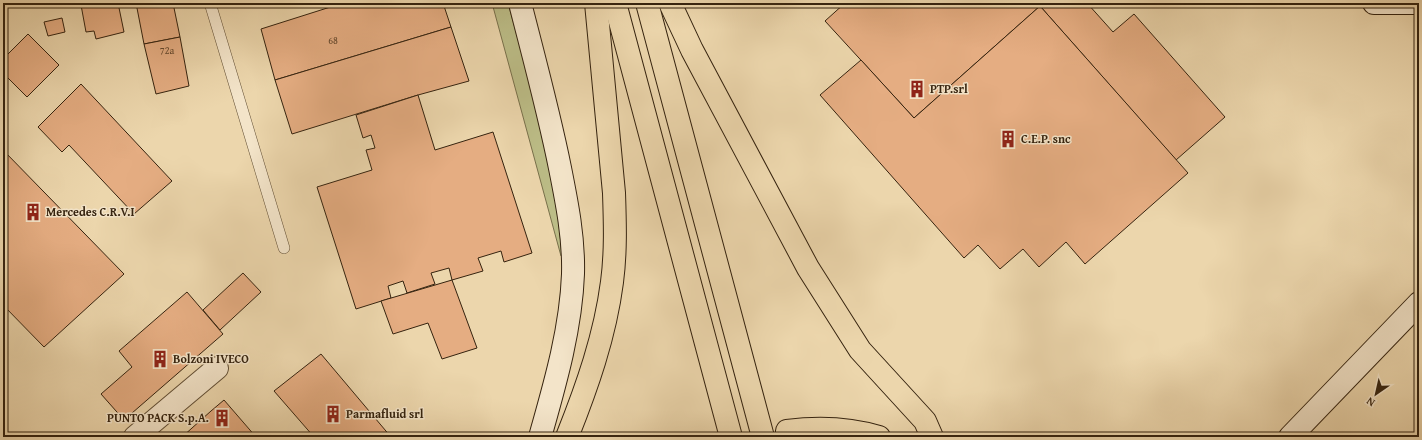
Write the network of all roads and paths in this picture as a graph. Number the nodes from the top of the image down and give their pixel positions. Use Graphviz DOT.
graph roads {
  1 [pos="210,3"];
  2 [pos="520,3"];
  3 [pos="596,3"];
  4 [pos="615,3"];
  5 [pos="647,3"];
  6 [pos="670,3"];
  7 [pos="1374,3"];
  8 [pos="1419,3"];
  9 [pos="284,248"];
  10 [pos="1419,303"];
  11 [pos="217,368"];
  12 [pos="787,431"];
  13 [pos="135,437"];
  14 [pos="540,437"];
  15 [pos="567,437"];
  16 [pos="731,437"];
  17 [pos="763,437"];
  18 [pos="879,437"];
  19 [pos="932,437"];
  20 [pos="1290,437"];
  1 -- 9 [label="lane"];
  2 -- 14 [label="main road"];
  3 -- 15 [label="main road"];
  4 -- 16 [label="main road"];
  5 -- 17 [label="main road"];
  6 -- 19 [label="main road"];
  7 -- 8 [label="main road"];
  10 -- 20 [label="main road"];
  11 -- 13 [label="main road"];
  12 -- 18 [label="main road"];
}
